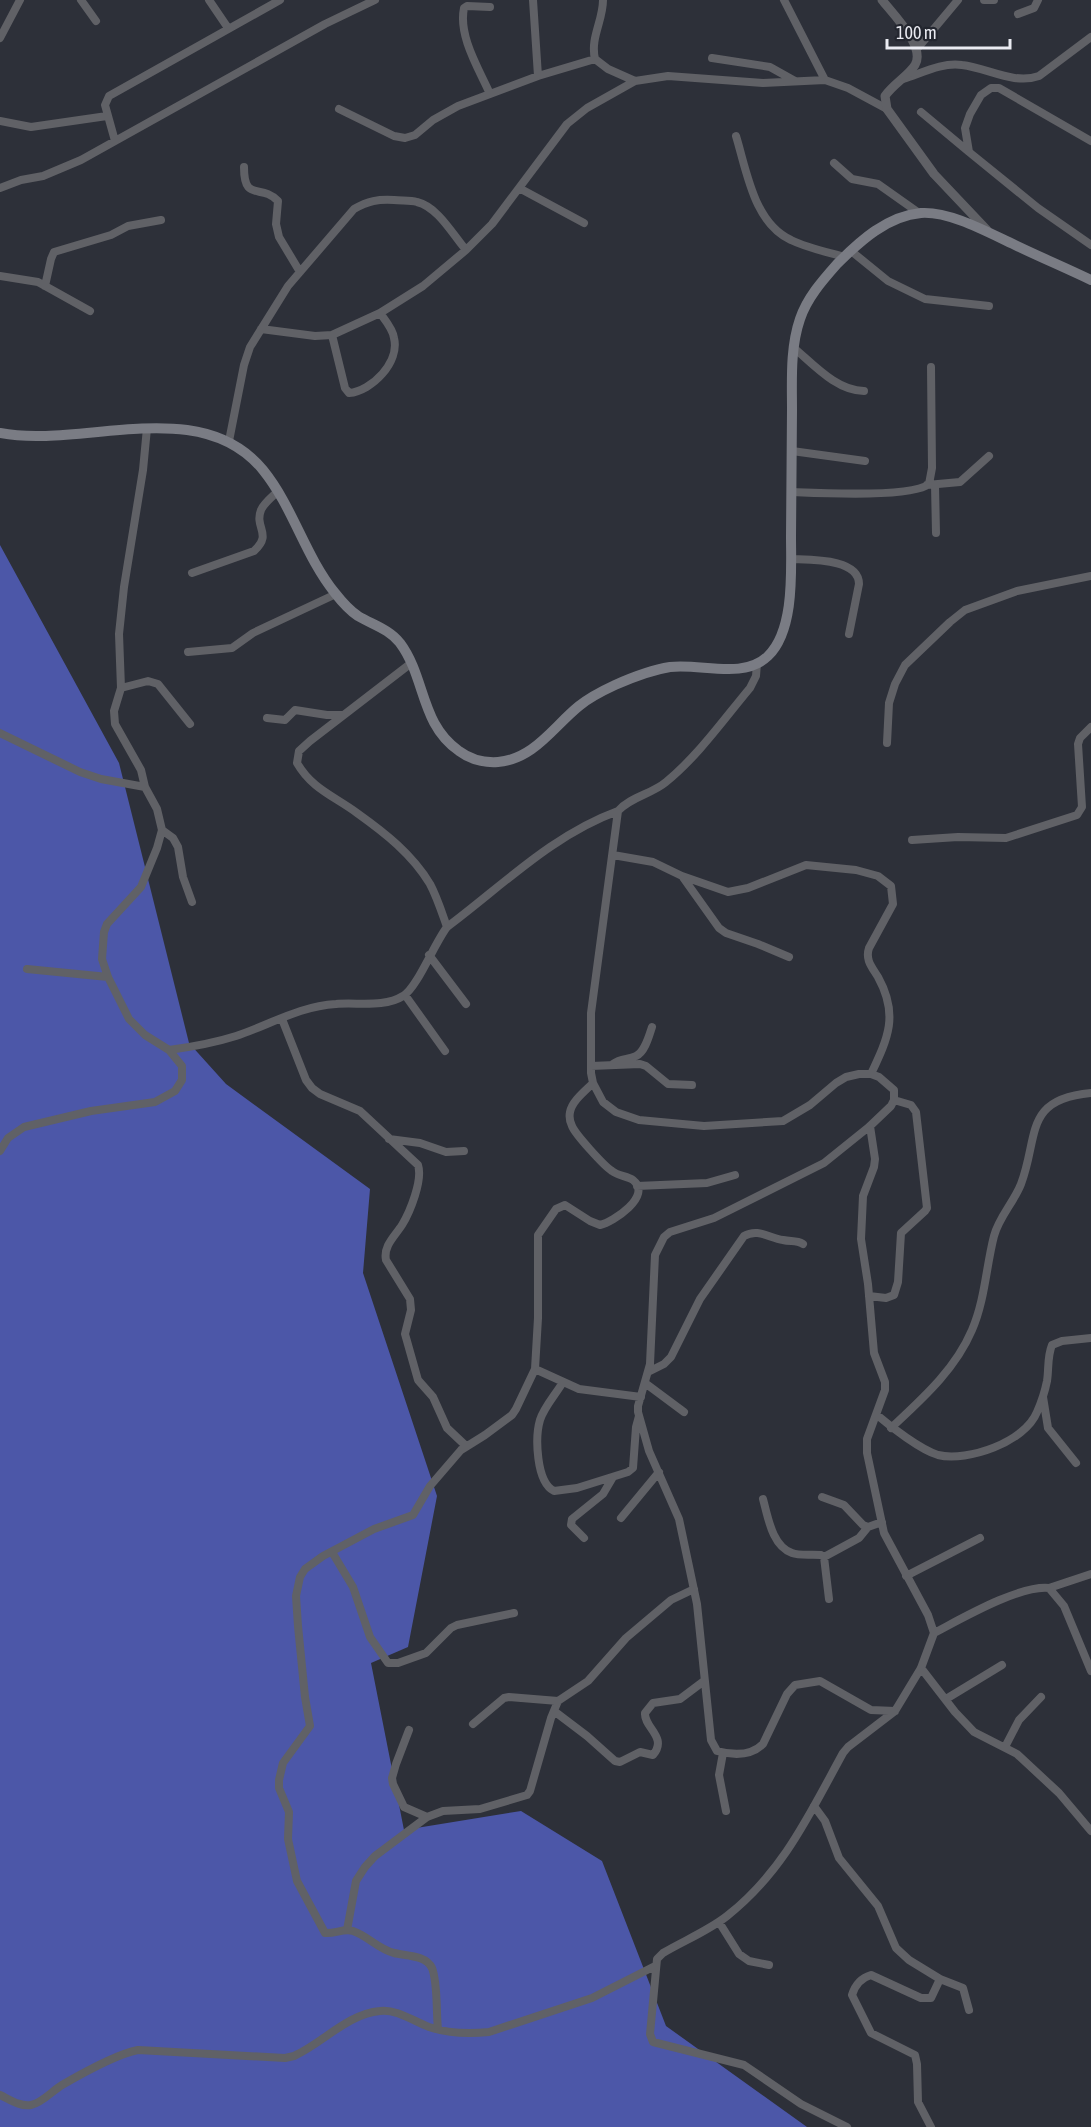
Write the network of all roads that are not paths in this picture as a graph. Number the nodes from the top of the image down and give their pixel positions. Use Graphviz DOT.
graph roads {
  1 [pos="20,0"];
  2 [pos="81,0"];
  3 [pos="209,0"];
  4 [pos="280,0"];
  5 [pos="375,0"];
  6 [pos="533,0"];
  7 [pos="603,0"];
  8 [pos="784,0"];
  9 [pos="882,0"];
  10 [pos="958,0"];
  11 [pos="984,0"];
  12 [pos="994,0"];
  13 [pos="1038,0"];
  14 [pos="265,3"];
  15 [pos="490,7"];
  16 [pos="1017,14"];
  17 [pos="96,21"];
  18 [pos="228,28"];
  19 [pos="1091,37"];
  20 [pos="0,38"];
  21 [pos="917,49"];
  22 [pos="712,58"];
  23 [pos="595,59"];
  24 [pos="538,76"];
  25 [pos="825,80"];
  26 [pos="899,80"];
  27 [pos="634,81"];
  28 [pos="795,81"];
  29 [pos="490,94"];
  30 [pos="339,109"];
  31 [pos="888,109"];
  32 [pos="921,112"];
  33 [pos="107,116"];
  34 [pos="0,121"];
  35 [pos="736,136"];
  36 [pos="115,141"];
  37 [pos="1091,141"];
  38 [pos="969,152"];
  39 [pos="834,163"];
  40 [pos="244,167"];
  41 [pos="0,188"];
  42 [pos="519,188"];
  43 [pos="919,213"];
  44 [pos="161,220"];
  45 [pos="584,223"];
  46 [pos="988,232"];
  47 [pos="1091,245"];
  48 [pos="466,250"];
  49 [pos="848,254"];
  50 [pos="300,272"];
  51 [pos="0,276"];
  52 [pos="1091,280"];
  53 [pos="45,286"];
  54 [pos="989,306"];
  55 [pos="90,311"];
  56 [pos="380,313"];
  57 [pos="261,329"];
  58 [pos="332,335"];
  59 [pos="794,348"];
  60 [pos="931,367"];
  61 [pos="864,391"];
  62 [pos="147,428"];
  63 [pos="0,433"];
  64 [pos="229,441"];
  65 [pos="792,451"];
  66 [pos="990,456"];
  67 [pos="865,460"];
  68 [pos="931,485"];
  69 [pos="278,492"];
  70 [pos="792,492"];
  71 [pos="936,533"];
  72 [pos="791,559"];
  73 [pos="192,573"];
  74 [pos="1091,576"];
  75 [pos="336,594"];
  76 [pos="849,634"];
  77 [pos="188,652"];
  78 [pos="758,663"];
  79 [pos="410,664"];
  80 [pos="121,688"];
  81 [pos="343,715"];
  82 [pos="267,718"];
  83 [pos="190,724"];
  84 [pos="1091,727"];
  85 [pos="0,734"];
  86 [pos="887,743"];
  87 [pos="145,787"];
  88 [pos="618,811"];
  89 [pos="162,830"];
  90 [pos="912,840"];
  91 [pos="613,855"];
  92 [pos="682,876"];
  93 [pos="192,902"];
  94 [pos="447,927"];
  95 [pos="429,955"];
  96 [pos="789,957"];
  97 [pos="27,969"];
  98 [pos="108,978"];
  99 [pos="405,995"];
  100 [pos="466,1004"];
  101 [pos="282,1019"];
  102 [pos="652,1027"];
  103 [pos="169,1050"];
  104 [pos="445,1052"];
  105 [pos="613,1065"];
  106 [pos="591,1066"];
  107 [pos="870,1074"];
  108 [pos="593,1083"];
  109 [pos="692,1085"];
  110 [pos="1091,1093"];
  111 [pos="894,1100"];
  112 [pos="870,1126"];
  113 [pos="389,1139"];
  114 [pos="0,1151"];
  115 [pos="464,1151"];
  116 [pos="735,1175"];
  117 [pos="637,1186"];
  118 [pos="803,1244"];
  119 [pos="869,1296"];
  120 [pos="1091,1338"];
  121 [pos="535,1369"];
  122 [pos="648,1372"];
  123 [pos="563,1382"];
  124 [pos="645,1383"];
  125 [pos="1043,1394"];
  126 [pos="641,1397"];
  127 [pos="684,1412"];
  128 [pos="877,1415"];
  129 [pos="639,1416"];
  130 [pos="1034,1419"];
  131 [pos="1047,1423"];
  132 [pos="891,1428"];
  133 [pos="465,1445"];
  134 [pos="1076,1463"];
  135 [pos="659,1472"];
  136 [pos="613,1477"];
  137 [pos="822,1497"];
  138 [pos="763,1499"];
  139 [pos="621,1518"];
  140 [pos="882,1522"];
  141 [pos="868,1527"];
  142 [pos="584,1538"];
  143 [pos="981,1538"];
  144 [pos="332,1552"];
  145 [pos="824,1557"];
  146 [pos="1091,1574"];
  147 [pos="906,1576"];
  148 [pos="1049,1588"];
  149 [pos="694,1589"];
  150 [pos="829,1599"];
  151 [pos="514,1613"];
  152 [pos="934,1633"];
  153 [pos="1002,1665"];
  154 [pos="921,1668"];
  155 [pos="1091,1671"];
  156 [pos="704,1681"];
  157 [pos="1041,1697"];
  158 [pos="946,1700"];
  159 [pos="558,1701"];
  160 [pos="554,1711"];
  161 [pos="895,1711"];
  162 [pos="473,1724"];
  163 [pos="409,1731"];
  164 [pos="1005,1747"];
  165 [pos="723,1753"];
  166 [pos="814,1806"];
  167 [pos="726,1811"];
  168 [pos="428,1817"];
  169 [pos="1091,1831"];
  170 [pos="719,1922"];
  171 [pos="347,1930"];
  172 [pos="769,1965"];
  173 [pos="655,1966"];
  174 [pos="940,1979"];
  175 [pos="969,2010"];
  176 [pos="438,2029"];
  177 [pos="0,2095"];
  178 [pos="847,2127"];
  179 [pos="931,2127"];
  1 -- 20 [label="street"];
  2 -- 17 [label="street"];
  3 -- 18 [label="street"];
  4 -- 14 [label="street"];
  5 -- 36 [label="street"];
  6 -- 24 [label="street"];
  7 -- 23 [label="street"];
  8 -- 25 [label="street"];
  9 -- 21 [label="street"];
  10 -- 21 [label="street"];
  11 -- 12 [label="street"];
  13 -- 16 [label="street"];
  14 -- 18 [label="street"];
  15 -- 29 [label="street"];
  18 -- 33 [label="street"];
  19 -- 26 [label="street"];
  21 -- 26 [label="street"];
  22 -- 28 [label="street"];
  23 -- 24 [label="street"];
  23 -- 27 [label="street"];
  24 -- 29 [label="street"];
  25 -- 28 [label="street"];
  25 -- 31 [label="street"];
  26 -- 31 [label="street"];
  27 -- 28 [label="street"];
  27 -- 42 [label="street"];
  29 -- 30 [label="street"];
  31 -- 46 [label="street"];
  32 -- 38 [label="street"];
  33 -- 34 [label="street"];
  33 -- 36 [label="street"];
  35 -- 49 [label="street"];
  36 -- 41 [label="street"];
  37 -- 38 [label="street"];
  38 -- 47 [label="street"];
  39 -- 43 [label="street"];
  40 -- 50 [label="street"];
  42 -- 45 [label="street"];
  42 -- 48 [label="street"];
  43 -- 46 [label="main road"];
  43 -- 49 [label="main road"];
  44 -- 53 [label="street"];
  46 -- 52 [label="main road"];
  48 -- 50 [label="street"];
  48 -- 56 [label="street"];
  49 -- 54 [label="street"];
  49 -- 59 [label="main road"];
  50 -- 57 [label="street"];
  51 -- 53 [label="street"];
  53 -- 55 [label="street"];
  56 -- 58 [label="street"];
  56 -- 58 [label="street"];
  57 -- 58 [label="street"];
  57 -- 64 [label="street"];
  59 -- 61 [label="street"];
  59 -- 65 [label="main road"];
  60 -- 68 [label="street"];
  62 -- 63 [label="main road"];
  62 -- 64 [label="main road"];
  62 -- 80 [label="street"];
  64 -- 69 [label="main road"];
  65 -- 67 [label="street"];
  65 -- 70 [label="main road"];
  66 -- 68 [label="street"];
  68 -- 70 [label="street"];
  68 -- 71 [label="street"];
  69 -- 73 [label="street"];
  69 -- 75 [label="main road"];
  70 -- 72 [label="main road"];
  72 -- 76 [label="street"];
  72 -- 78 [label="main road"];
  74 -- 86 [label="street"];
  75 -- 77 [label="street"];
  75 -- 79 [label="main road"];
  78 -- 79 [label="main road"];
  78 -- 88 [label="street"];
  79 -- 81 [label="street"];
  80 -- 83 [label="street"];
  80 -- 87 [label="street"];
  81 -- 82 [label="street"];
  81 -- 94 [label="street"];
  84 -- 90 [label="street"];
  85 -- 87 [label="street"];
  87 -- 89 [label="street"];
  88 -- 91 [label="street"];
  88 -- 94 [label="street"];
  89 -- 93 [label="street"];
  89 -- 98 [label="street"];
  91 -- 92 [label="street"];
  91 -- 106 [label="street"];
  92 -- 96 [label="street"];
  92 -- 107 [label="street"];
  94 -- 95 [label="street"];
  95 -- 99 [label="street"];
  95 -- 100 [label="street"];
  97 -- 98 [label="street"];
  98 -- 103 [label="street"];
  99 -- 101 [label="street"];
  99 -- 104 [label="street"];
  101 -- 103 [label="street"];
  101 -- 113 [label="street"];
  102 -- 105 [label="street"];
  103 -- 114 [label="street"];
  105 -- 106 [label="street"];
  105 -- 109 [label="street"];
  106 -- 108 [label="street"];
  107 -- 108 [label="street"];
  107 -- 111 [label="street"];
  108 -- 117 [label="street"];
  110 -- 132 [label="street"];
  111 -- 112 [label="street"];
  111 -- 119 [label="street"];
  112 -- 119 [label="street"];
  112 -- 122 [label="street"];
  113 -- 115 [label="street"];
  113 -- 133 [label="street"];
  116 -- 117 [label="street"];
  117 -- 121 [label="street"];
  118 -- 122 [label="street"];
  119 -- 128 [label="street"];
  120 -- 125 [label="street"];
  121 -- 123 [label="street"];
  121 -- 133 [label="street"];
  122 -- 124 [label="street"];
  123 -- 126 [label="street"];
  123 -- 136 [label="street"];
  124 -- 126 [label="street"];
  124 -- 127 [label="street"];
  125 -- 130 [label="street"];
  125 -- 131 [label="street"];
  126 -- 129 [label="street"];
  128 -- 132 [label="street"];
  128 -- 140 [label="street"];
  129 -- 135 [label="street"];
  129 -- 136 [label="street"];
  130 -- 131 [label="street"];
  130 -- 132 [label="street"];
  131 -- 134 [label="street"];
  133 -- 144 [label="street"];
  135 -- 139 [label="street"];
  135 -- 149 [label="street"];
  136 -- 142 [label="street"];
  137 -- 141 [label="street"];
  138 -- 145 [label="street"];
  140 -- 141 [label="street"];
  140 -- 147 [label="street"];
  141 -- 145 [label="street"];
  143 -- 147 [label="street"];
  144 -- 151 [label="street"];
  144 -- 171 [label="street"];
  145 -- 150 [label="street"];
  146 -- 148 [label="street"];
  147 -- 152 [label="street"];
  148 -- 152 [label="street"];
  148 -- 155 [label="street"];
  149 -- 156 [label="street"];
  149 -- 159 [label="street"];
  152 -- 154 [label="street"];
  153 -- 158 [label="street"];
  154 -- 158 [label="street"];
  154 -- 161 [label="street"];
  156 -- 160 [label="street"];
  156 -- 165 [label="street"];
  157 -- 164 [label="street"];
  158 -- 164 [label="street"];
  159 -- 160 [label="street"];
  159 -- 162 [label="street"];
  160 -- 168 [label="street"];
  161 -- 165 [label="street"];
  161 -- 166 [label="street"];
  163 -- 168 [label="street"];
  164 -- 169 [label="street"];
  165 -- 167 [label="street"];
  166 -- 170 [label="street"];
  166 -- 174 [label="street"];
  168 -- 171 [label="street"];
  170 -- 172 [label="street"];
  170 -- 173 [label="street"];
  171 -- 176 [label="street"];
  173 -- 176 [label="street"];
  173 -- 178 [label="street"];
  174 -- 175 [label="street"];
  174 -- 179 [label="street"];
  176 -- 177 [label="street"];
}
